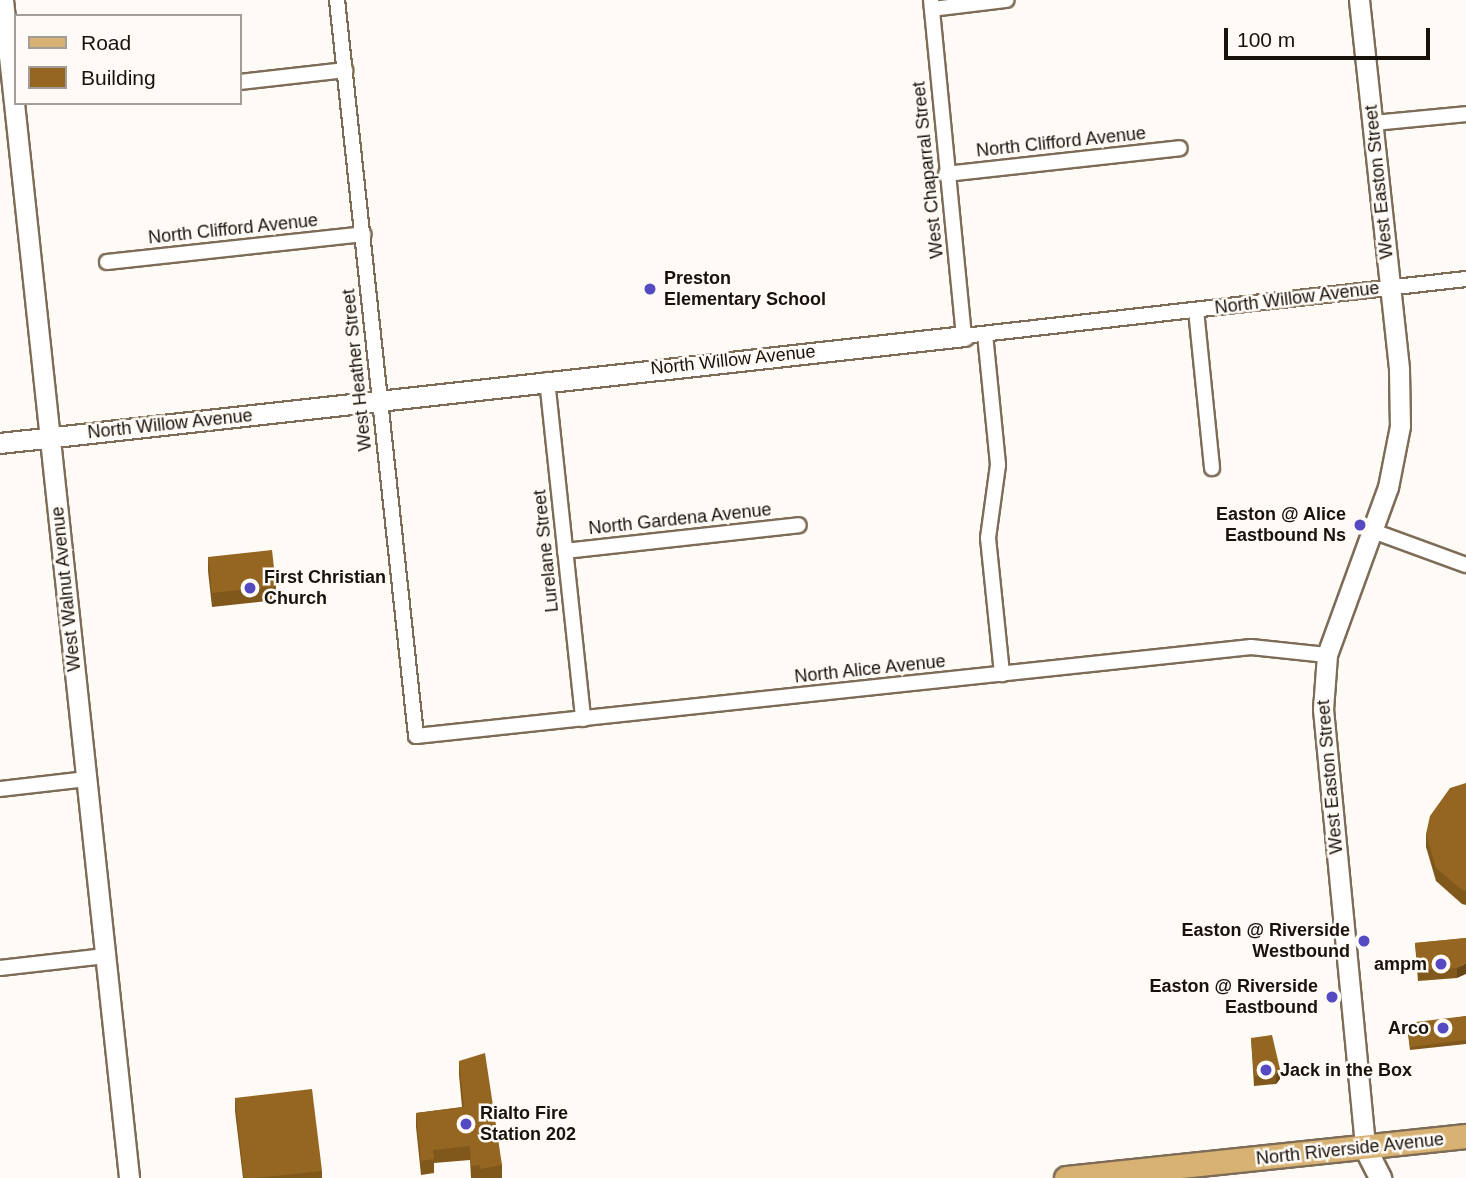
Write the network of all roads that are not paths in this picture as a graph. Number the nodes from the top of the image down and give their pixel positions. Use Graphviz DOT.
graph roads {
  1 [pos="3,0"];
  2 [pos="338,0"];
  3 [pos="1006,0"];
  4 [pos="1359,0"];
  5 [pos="932,5"];
  6 [pos="345,70"];
  7 [pos="242,82"];
  8 [pos="14,102"];
  9 [pos="14,105"];
  10 [pos="1466,114"];
  11 [pos="1373,123"];
  12 [pos="1180,148"];
  13 [pos="946,174"];
  14 [pos="362,234"];
  15 [pos="107,262"];
  16 [pos="1466,279"];
  17 [pos="1389,287"];
  18 [pos="1195,310"];
  19 [pos="985,334"];
  20 [pos="964,336"];
  21 [pos="547,380"];
  22 [pos="379,401"];
  23 [pos="50,437"];
  24 [pos="0,443"];
  25 [pos="1212,468"];
  26 [pos="799,525"];
  27 [pos="1373,531"];
  28 [pos="565,551"];
  29 [pos="1466,565"];
  30 [pos="1327,655"];
  31 [pos="1002,674"];
  32 [pos="583,719"];
  33 [pos="416,736"];
  34 [pos="86,779"];
  35 [pos="0,789"];
  36 [pos="105,956"];
  37 [pos="0,968"];
  38 [pos="1466,1136"];
  39 [pos="1365,1147"];
  40 [pos="129,1178"];
  41 [pos="1066,1178"];
  42 [pos="1363,1178"];
  43 [pos="1380,1178"];
  1 -- 8 [label="street, West Walnut Avenue"];
  2 -- 6 [label="street, West Heather Street"];
  3 -- 5 [label="street"];
  4 -- 11 [label="street, West Easton Street"];
  5 -- 13 [label="street, West Chaparral Street"];
  6 -- 7 [label="street"];
  6 -- 14 [label="street, West Heather Street"];
  9 -- 23 [label="street, West Walnut Avenue"];
  10 -- 11 [label="street"];
  11 -- 17 [label="street, West Easton Street"];
  12 -- 13 [label="street, North Clifford Avenue"];
  13 -- 20 [label="street, West Chaparral Street"];
  14 -- 15 [label="street, North Clifford Avenue"];
  14 -- 22 [label="street, West Heather Street"];
  16 -- 17 [label="street, North Willow Avenue"];
  17 -- 18 [label="street, North Willow Avenue"];
  17 -- 27 [label="street, West Easton Street"];
  18 -- 19 [label="street, North Willow Avenue"];
  18 -- 25 [label="street"];
  19 -- 20 [label="street, North Willow Avenue"];
  19 -- 31 [label="street"];
  20 -- 21 [label="street, North Willow Avenue"];
  21 -- 22 [label="street, North Willow Avenue"];
  21 -- 28 [label="street, Lurelane Street"];
  22 -- 23 [label="street, North Willow Avenue"];
  22 -- 33 [label="street, West Heather Street"];
  23 -- 24 [label="street, North Willow Avenue"];
  23 -- 34 [label="street, West Walnut Avenue"];
  26 -- 28 [label="street, North Gardena Avenue"];
  27 -- 29 [label="street"];
  27 -- 30 [label="street, West Easton Street"];
  28 -- 32 [label="street, Lurelane Street"];
  30 -- 31 [label="street, North Alice Avenue"];
  30 -- 39 [label="street, West Easton Street"];
  31 -- 32 [label="street, North Alice Avenue"];
  32 -- 33 [label="street, North Alice Avenue"];
  34 -- 35 [label="street"];
  34 -- 36 [label="street, West Walnut Avenue"];
  36 -- 37 [label="street"];
  36 -- 40 [label="street, West Walnut Avenue"];
  38 -- 39 [label="main road, North Riverside Avenue"];
  39 -- 41 [label="main road, North Riverside Avenue"];
  39 -- 42 [label="main road"];
  39 -- 43 [label="main road"];
}
